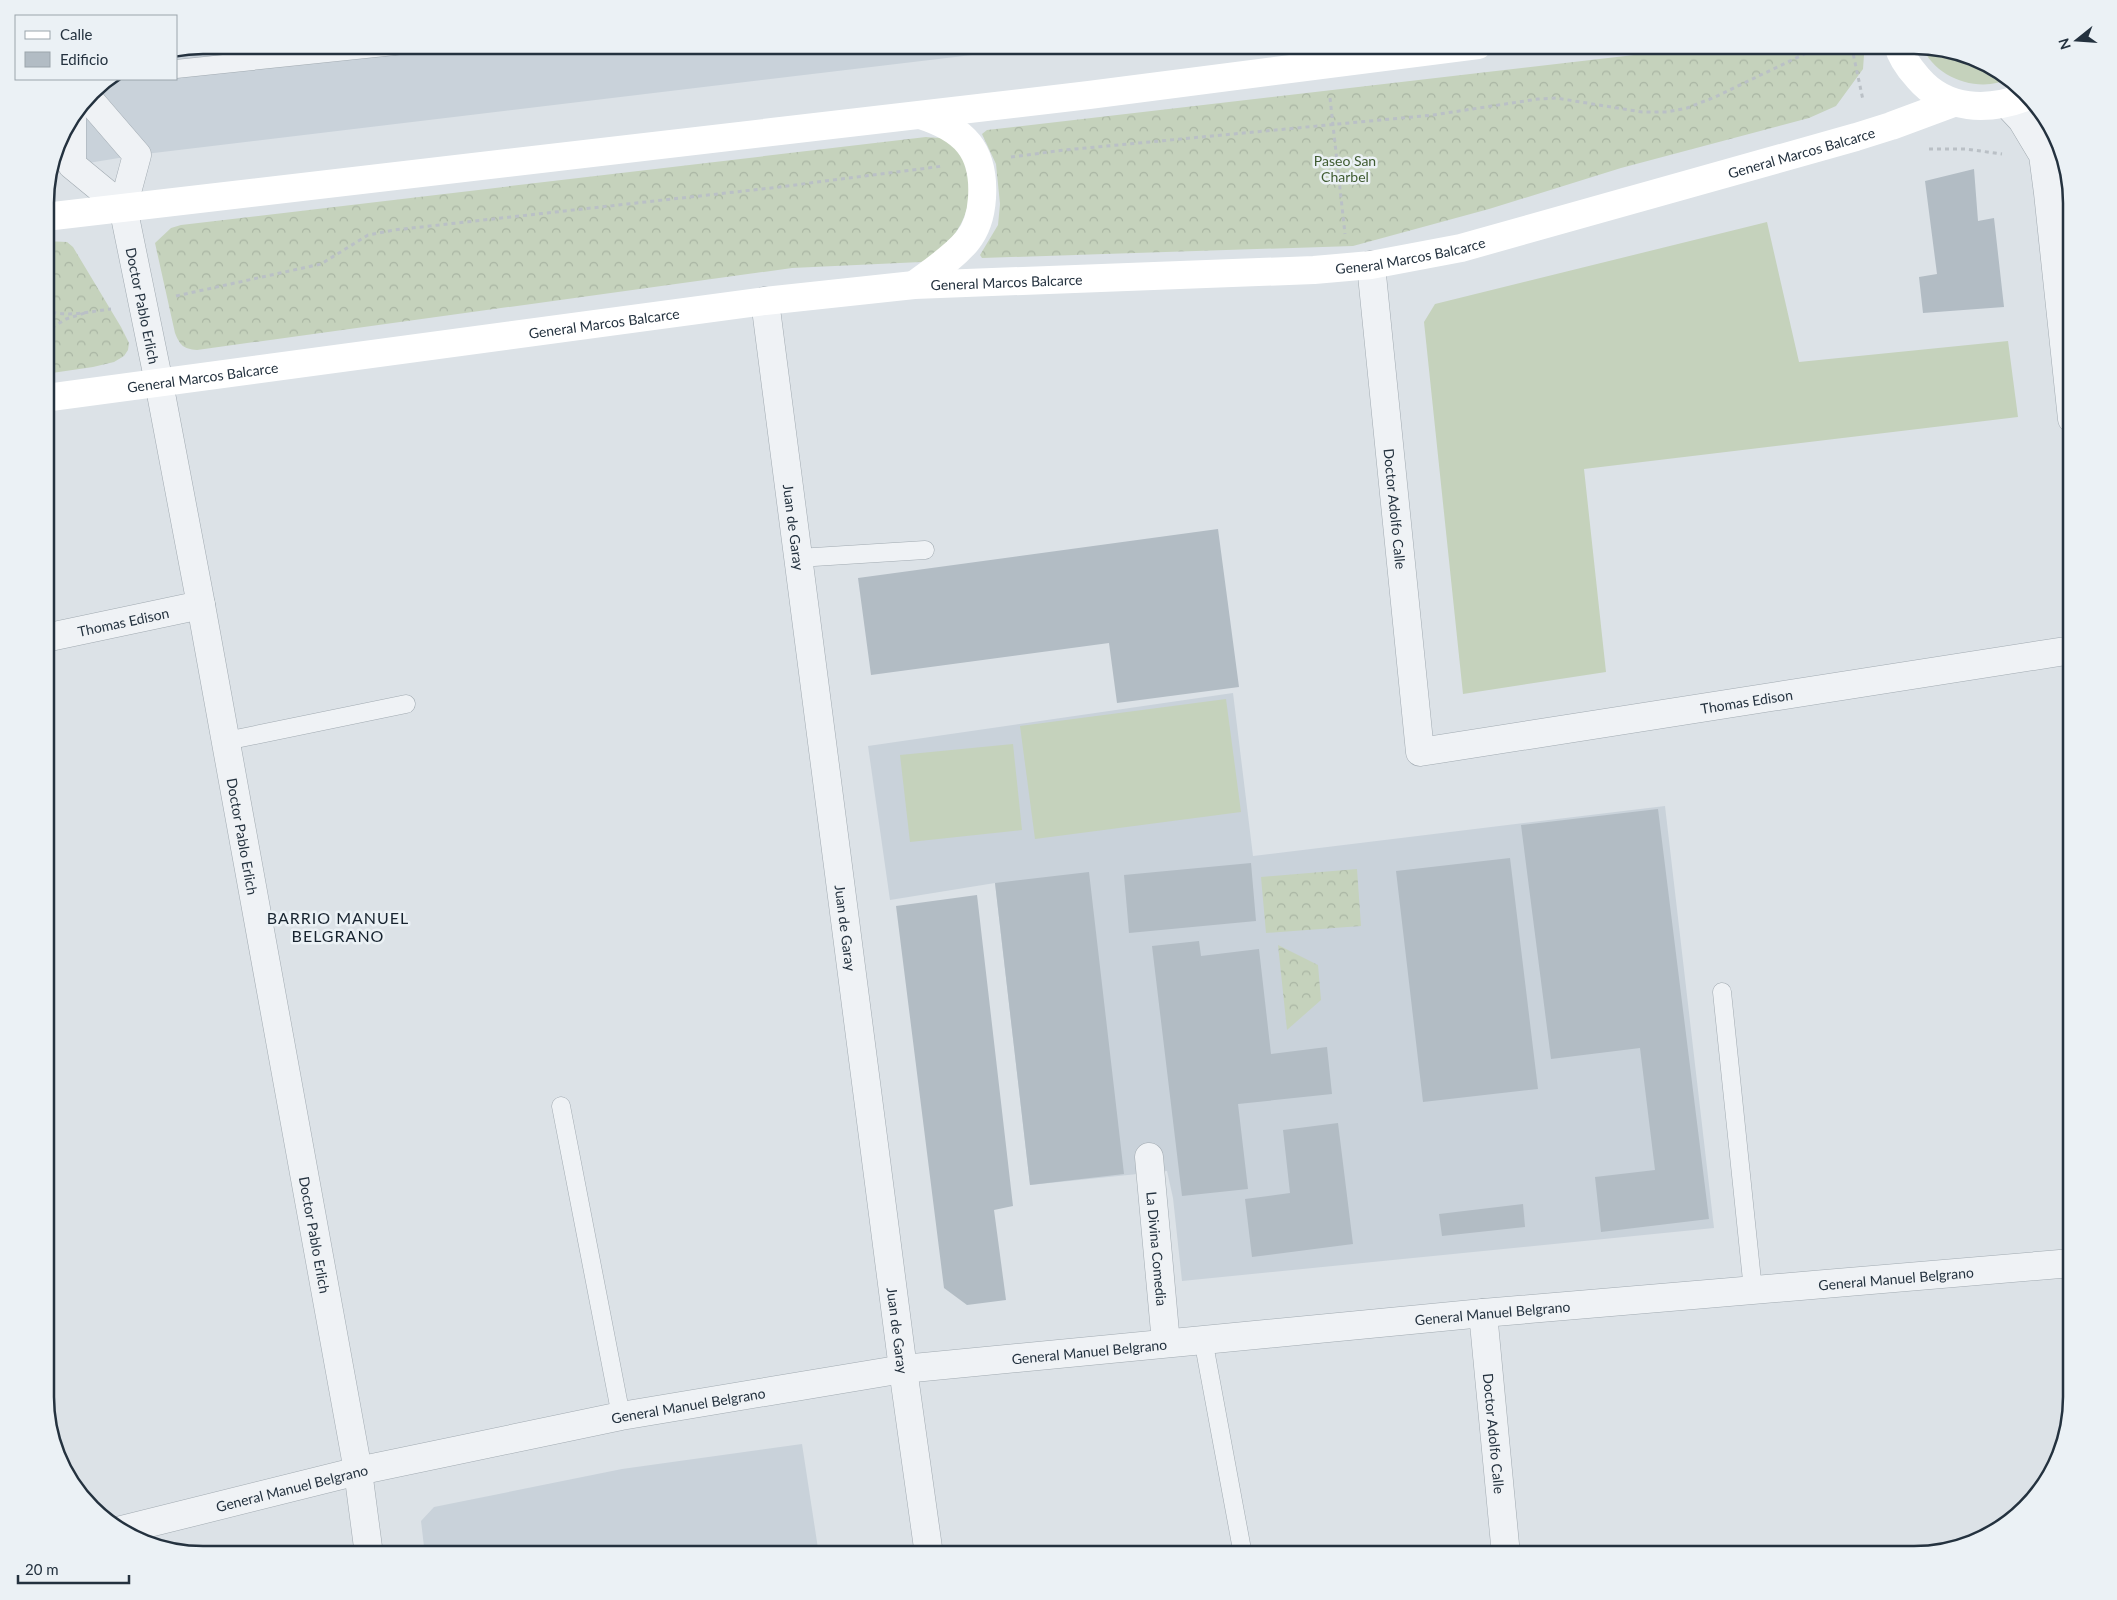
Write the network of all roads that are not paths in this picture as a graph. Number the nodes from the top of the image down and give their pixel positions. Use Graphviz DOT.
graph roads {
  1 [pos="322,54"];
  2 [pos="1402,54"];
  3 [pos="1902,54"];
  4 [pos="178,70"];
  5 [pos="2017,101"];
  6 [pos="1953,102"];
  7 [pos="92,103"];
  8 [pos="918,115"];
  9 [pos="72,132"];
  10 [pos="123,207"];
  11 [pos="54,216"];
  12 [pos="1360,266"];
  13 [pos="914,285"];
  14 [pos="765,301"];
  15 [pos="2063,334"];
  16 [pos="160,383"];
  17 [pos="54,397"];
  18 [pos="925,550"];
  19 [pos="798,558"];
  20 [pos="201,606"];
  21 [pos="54,636"];
  22 [pos="2063,651"];
  23 [pos="406,704"];
  24 [pos="226,741"];
  25 [pos="1420,752"];
  26 [pos="1722,992"];
  27 [pos="561,1106"];
  28 [pos="1149,1157"];
  29 [pos="2063,1264"];
  30 [pos="1753,1290"];
  31 [pos="1483,1313"];
  32 [pos="1203,1339"];
  33 [pos="1166,1343"];
  34 [pos="903,1369"];
  35 [pos="621,1416"];
  36 [pos="358,1471"];
  37 [pos="131,1528"];
  38 [pos="368,1546"];
  39 [pos="928,1546"];
  40 [pos="1241,1546"];
  41 [pos="1505,1546"];
  1 -- 4 [label="lane"];
  2 -- 8 [label="main road"];
  3 -- 6 [label="main road"];
  5 -- 6 [label="main road"];
  5 -- 15 [label="street"];
  6 -- 12 [label="main road, General Marcos Balcarce"];
  7 -- 10 [label="street"];
  8 -- 10 [label="main road"];
  8 -- 13 [label="main road"];
  9 -- 10 [label="street"];
  10 -- 11 [label="main road"];
  10 -- 16 [label="street, Doctor Pablo Erlich"];
  12 -- 13 [label="main road, General Marcos Balcarce"];
  12 -- 25 [label="street, Doctor Adolfo Calle"];
  13 -- 14 [label="main road, General Marcos Balcarce"];
  14 -- 16 [label="main road, General Marcos Balcarce"];
  14 -- 19 [label="street, Juan de Garay"];
  16 -- 17 [label="main road, General Marcos Balcarce"];
  16 -- 20 [label="street, Doctor Pablo Erlich"];
  18 -- 19 [label="lane"];
  19 -- 34 [label="street, Juan de Garay"];
  20 -- 21 [label="street, Thomas Edison"];
  20 -- 24 [label="street, Doctor Pablo Erlich"];
  22 -- 25 [label="street, Thomas Edison"];
  23 -- 24 [label="lane"];
  24 -- 36 [label="street, Doctor Pablo Erlich"];
  26 -- 30 [label="lane"];
  27 -- 35 [label="lane"];
  28 -- 33 [label="street, La Divina Comedia"];
  29 -- 30 [label="street, General Manuel Belgrano"];
  30 -- 31 [label="street, General Manuel Belgrano"];
  31 -- 32 [label="street, General Manuel Belgrano"];
  31 -- 41 [label="street, Doctor Adolfo Calle"];
  32 -- 33 [label="street, General Manuel Belgrano"];
  32 -- 40 [label="lane"];
  33 -- 34 [label="street, General Manuel Belgrano"];
  34 -- 35 [label="street, General Manuel Belgrano"];
  34 -- 39 [label="street, Juan de Garay"];
  35 -- 36 [label="street, General Manuel Belgrano"];
  36 -- 37 [label="street, General Manuel Belgrano"];
  36 -- 38 [label="street, Doctor Pablo Erlich"];
}
